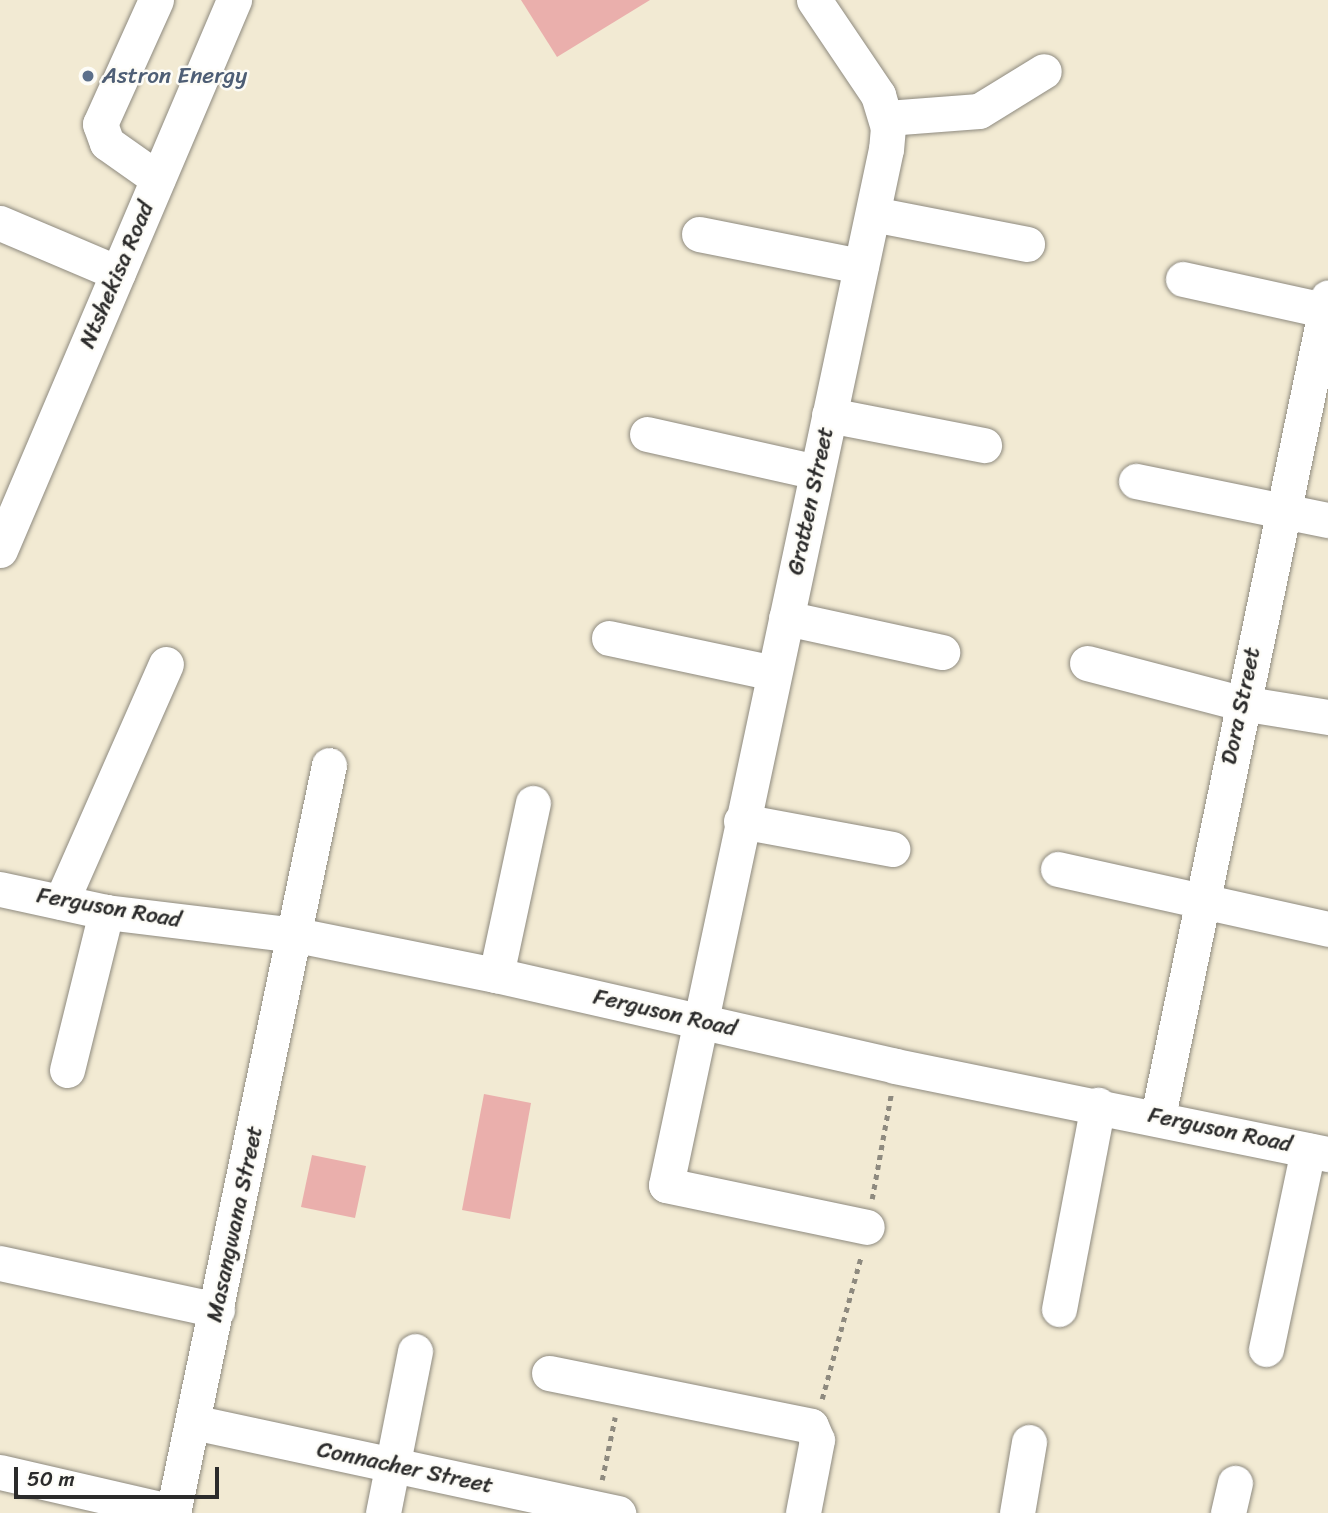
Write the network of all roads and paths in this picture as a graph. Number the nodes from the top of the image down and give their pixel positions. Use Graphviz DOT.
graph roads {
  1 [pos="156,0"];
  2 [pos="814,0"];
  3 [pos="222,3"];
  4 [pos="1044,71"];
  5 [pos="887,118"];
  6 [pos="158,179"];
  7 [pos="873,214"];
  8 [pos="0,223"];
  9 [pos="699,234"];
  10 [pos="1027,244"];
  11 [pos="861,266"];
  12 [pos="118,273"];
  13 [pos="1183,279"];
  14 [pos="1327,306"];
  15 [pos="829,415"];
  16 [pos="647,434"];
  17 [pos="984,445"];
  18 [pos="817,472"];
  19 [pos="1136,481"];
  20 [pos="1283,511"];
  21 [pos="1328,520"];
  22 [pos="0,550"];
  23 [pos="786,618"];
  24 [pos="608,638"];
  25 [pos="942,652"];
  26 [pos="1087,663"];
  27 [pos="166,664"];
  28 [pos="774,673"];
  29 [pos="1241,703"];
  30 [pos="1328,718"];
  31 [pos="329,765"];
  32 [pos="533,803"];
  33 [pos="741,821"];
  34 [pos="892,849"];
  35 [pos="1058,869"];
  36 [pos="0,889"];
  37 [pos="1199,899"];
  38 [pos="61,902"];
  39 [pos="106,912"];
  40 [pos="1328,929"];
  41 [pos="297,935"];
  42 [pos="496,975"];
  43 [pos="701,1021"];
  44 [pos="895,1066"];
  45 [pos="67,1070"];
  46 [pos="1098,1105"];
  47 [pos="1158,1116"];
  48 [pos="1318,1152"];
  49 [pos="867,1227"];
  50 [pos="0,1263"];
  51 [pos="1059,1309"];
  52 [pos="217,1310"];
  53 [pos="1266,1349"];
  54 [pos="415,1350"];
  55 [pos="548,1373"];
  56 [pos="621,1387"];
  57 [pos="193,1422"];
  58 [pos="811,1426"];
  59 [pos="1029,1442"];
  60 [pos="393,1466"];
  61 [pos="0,1472"];
  62 [pos="603,1511"];
  63 [pos="173,1512"];
  64 [pos="383,1513"];
  65 [pos="803,1513"];
  66 [pos="1017,1513"];
  1 -- 6 [label="street"];
  2 -- 5 [label="street"];
  3 -- 6 [label="street, Ntshekisa Road"];
  4 -- 5 [label="street"];
  5 -- 7 [label="street, Gratten Street"];
  6 -- 12 [label="street, Ntshekisa Road"];
  7 -- 10 [label="street"];
  7 -- 11 [label="street, Gratten Street"];
  8 -- 12 [label="street"];
  9 -- 11 [label="street"];
  11 -- 15 [label="street, Gratten Street"];
  12 -- 22 [label="street, Ntshekisa Road"];
  13 -- 14 [label="street"];
  14 -- 20 [label="street, Dora Street"];
  15 -- 17 [label="street"];
  15 -- 18 [label="street, Gratten Street"];
  16 -- 18 [label="street"];
  18 -- 23 [label="street, Gratten Street"];
  19 -- 20 [label="street"];
  20 -- 21 [label="street"];
  20 -- 29 [label="street, Dora Street"];
  23 -- 25 [label="street"];
  23 -- 28 [label="street, Gratten Street"];
  24 -- 28 [label="street"];
  26 -- 29 [label="street"];
  27 -- 38 [label="street"];
  28 -- 33 [label="street, Gratten Street"];
  29 -- 30 [label="street"];
  29 -- 37 [label="street, Dora Street"];
  31 -- 41 [label="street, Masangwana Street"];
  32 -- 42 [label="street"];
  33 -- 34 [label="street"];
  33 -- 43 [label="street, Gratten Street"];
  35 -- 37 [label="street"];
  36 -- 38 [label="street, Ferguson Road"];
  37 -- 40 [label="street"];
  37 -- 47 [label="street, Dora Street"];
  38 -- 39 [label="street, Ferguson Road"];
  39 -- 41 [label="street, Ferguson Road"];
  39 -- 45 [label="street"];
  41 -- 42 [label="street, Ferguson Road"];
  41 -- 52 [label="street, Masangwana Street"];
  42 -- 43 [label="street, Ferguson Road"];
  43 -- 44 [label="street, Ferguson Road"];
  43 -- 49 [label="street, Gratten Street"];
  44 -- 46 [label="street, Ferguson Road"];
  44 -- 49 [label="path"];
  46 -- 47 [label="street, Ferguson Road"];
  46 -- 51 [label="street"];
  47 -- 48 [label="street, Ferguson Road"];
  48 -- 53 [label="street"];
  49 -- 58 [label="path"];
  50 -- 52 [label="street"];
  52 -- 57 [label="street, Masangwana Street"];
  54 -- 60 [label="street"];
  55 -- 56 [label="street"];
  56 -- 58 [label="street"];
  56 -- 62 [label="path"];
  57 -- 60 [label="street, Connacher Street"];
  57 -- 63 [label="street, Masangwana Street"];
  58 -- 65 [label="street"];
  59 -- 66 [label="street"];
  60 -- 62 [label="street, Connacher Street"];
  60 -- 64 [label="street"];
  61 -- 63 [label="street"];
}
